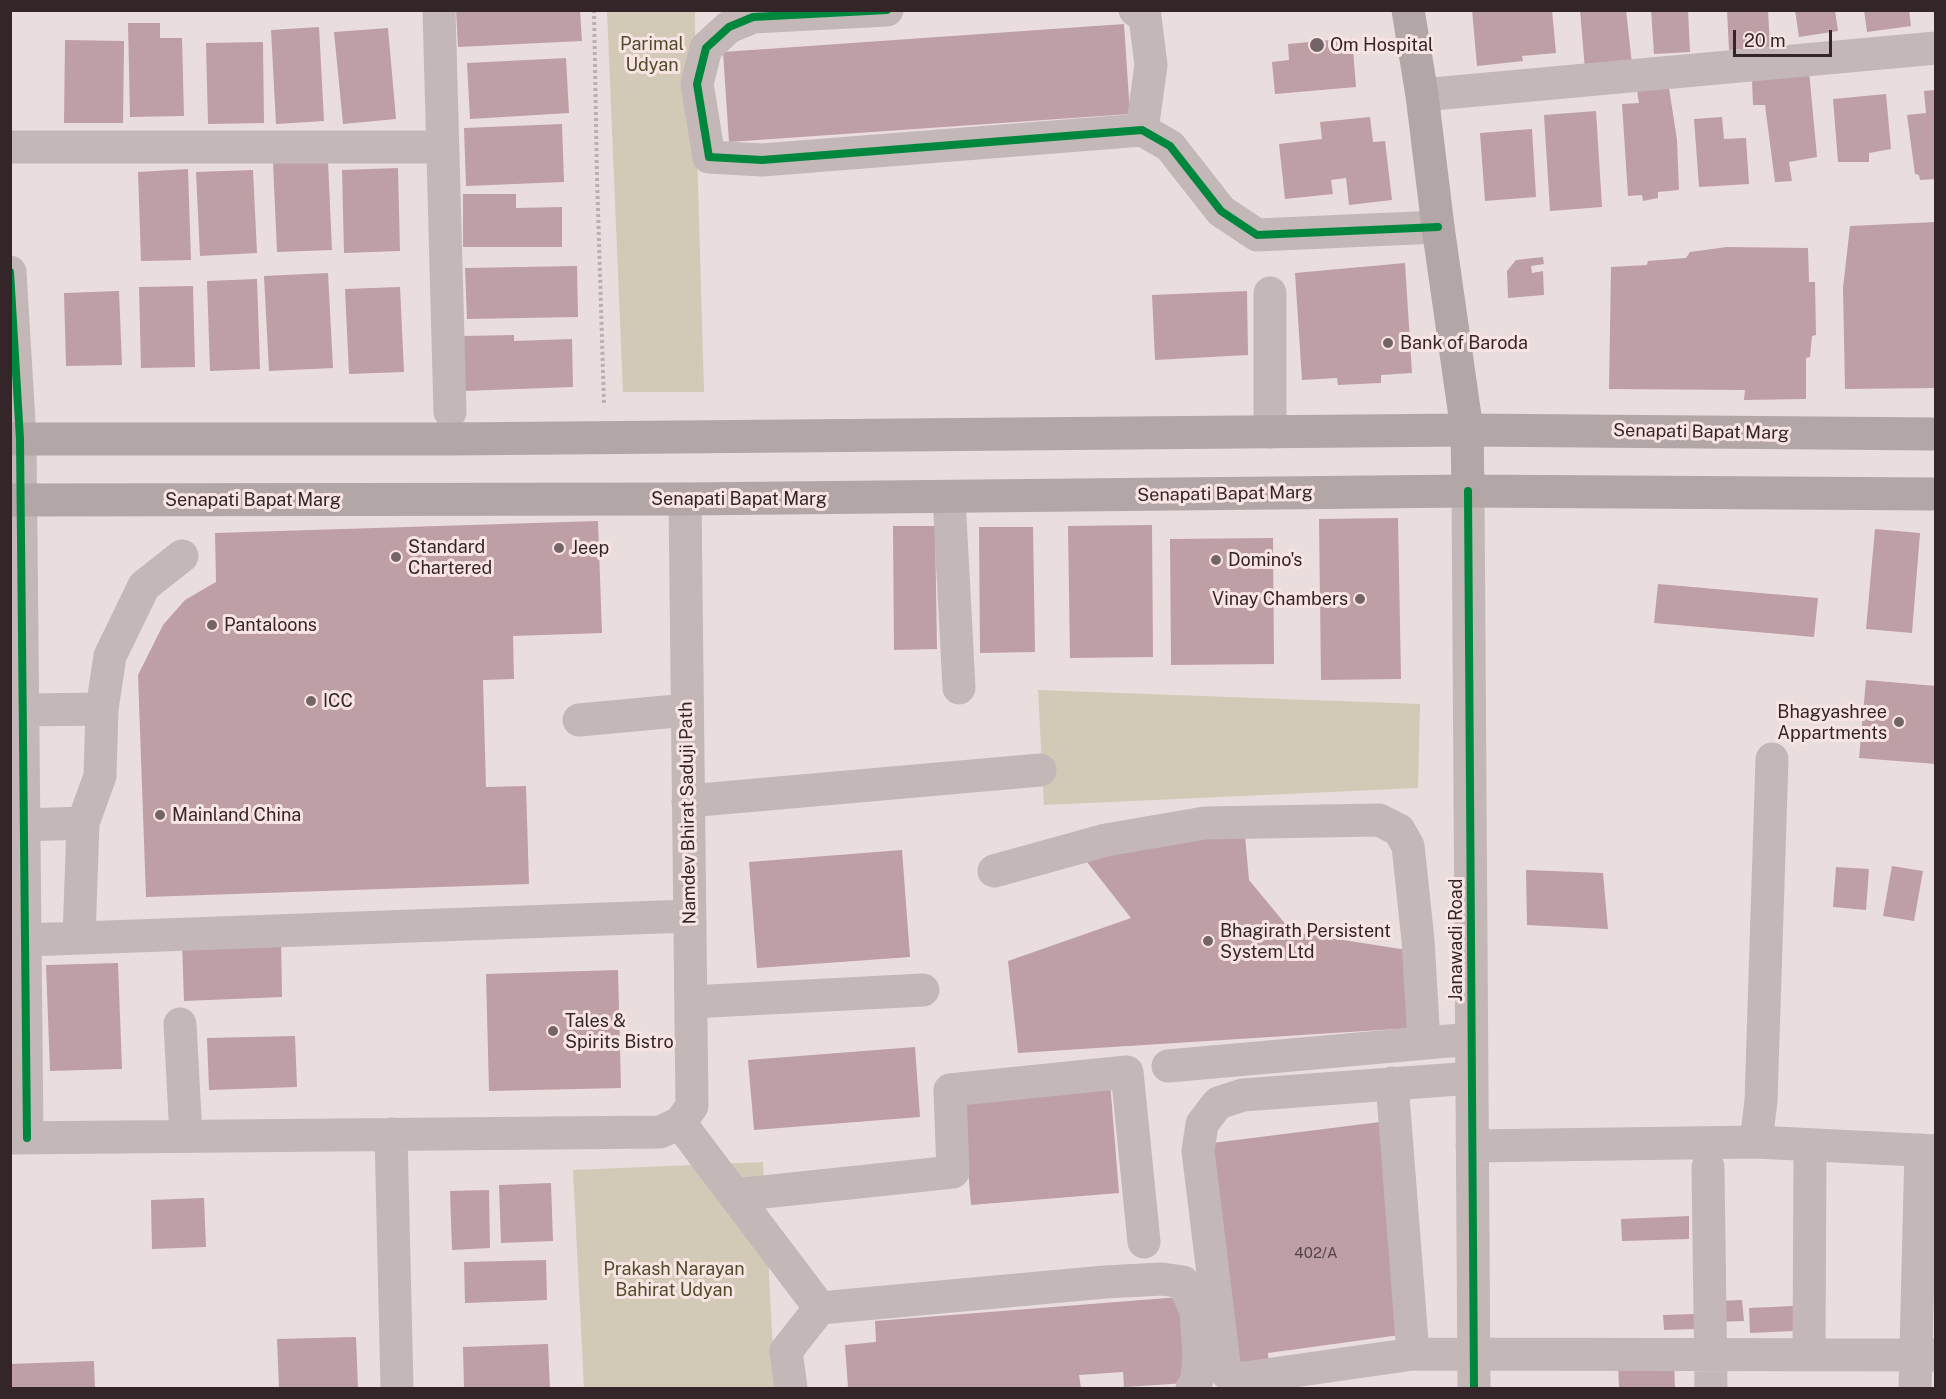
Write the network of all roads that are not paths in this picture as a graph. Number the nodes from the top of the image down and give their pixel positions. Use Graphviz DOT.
graph roads {
  1 [pos="439,10"];
  2 [pos="887,10"];
  3 [pos="1135,10"];
  4 [pos="1408,10"];
  5 [pos="1935,48"];
  6 [pos="1422,95"];
  7 [pos="1142,130"];
  8 [pos="10,147"];
  9 [pos="443,147"];
  10 [pos="1438,228"];
  11 [pos="10,272"];
  12 [pos="1270,293"];
  13 [pos="450,412"];
  14 [pos="1467,430"];
  15 [pos="1270,432"];
  16 [pos="1935,434"];
  17 [pos="16,439"];
  18 [pos="1468,491"];
  19 [pos="1935,494"];
  20 [pos="949,497"];
  21 [pos="685,499"];
  22 [pos="16,500"];
  23 [pos="182,556"];
  24 [pos="16,624"];
  25 [pos="959,688"];
  26 [pos="102,708"];
  27 [pos="23,710"];
  28 [pos="687,710"];
  29 [pos="579,720"];
  30 [pos="1772,759"];
  31 [pos="1040,770"];
  32 [pos="17,784"];
  33 [pos="688,801"];
  34 [pos="83,823"];
  35 [pos="24,825"];
  36 [pos="994,871"];
  37 [pos="689,916"];
  38 [pos="20,929"];
  39 [pos="79,938"];
  40 [pos="923,990"];
  41 [pos="691,1002"];
  42 [pos="180,1024"];
  43 [pos="1471,1039"];
  44 [pos="1424,1043"];
  45 [pos="1168,1066"];
  46 [pos="1472,1078"];
  47 [pos="1392,1083"];
  48 [pos="680,1123"];
  49 [pos="391,1134"];
  50 [pos="186,1136"];
  51 [pos="19,1138"];
  52 [pos="1756,1142"];
  53 [pos="1810,1145"];
  54 [pos="1472,1146"];
  55 [pos="1928,1151"];
  56 [pos="1708,1167"];
  57 [pos="735,1195"];
  58 [pos="1144,1242"];
  59 [pos="820,1308"];
  60 [pos="1473,1353"];
  61 [pos="1413,1354"];
  62 [pos="1711,1354"];
  63 [pos="1809,1354"];
  64 [pos="1925,1354"];
  65 [pos="397,1389"];
  66 [pos="791,1389"];
  67 [pos="1192,1389"];
  68 [pos="1474,1389"];
  69 [pos="1711,1389"];
  70 [pos="1915,1389"];
  1 -- 9 [label="street"];
  2 -- 7 [label="street"];
  3 -- 7 [label="street"];
  4 -- 6 [label="main road"];
  5 -- 6 [label="street"];
  6 -- 10 [label="main road"];
  7 -- 10 [label="street"];
  8 -- 9 [label="street"];
  9 -- 13 [label="street"];
  10 -- 14 [label="main road"];
  11 -- 17 [label="street"];
  12 -- 15 [label="street"];
  14 -- 15 [label="main road, Senapati Bapat Marg"];
  14 -- 16 [label="main road, Senapati Bapat Marg"];
  14 -- 18 [label="main road"];
  15 -- 17 [label="main road, Senapati Bapat Marg"];
  17 -- 22 [label="street"];
  18 -- 19 [label="main road, Senapati Bapat Marg"];
  18 -- 20 [label="main road, Senapati Bapat Marg"];
  18 -- 43 [label="street, Janawadi Road"];
  20 -- 21 [label="main road, Senapati Bapat Marg"];
  20 -- 25 [label="street"];
  21 -- 22 [label="main road, Senapati Bapat Marg"];
  21 -- 28 [label="street, Namdev Bhirat Saduji Path"];
  22 -- 24 [label="street"];
  23 -- 26 [label="street"];
  24 -- 27 [label="street"];
  26 -- 27 [label="street"];
  26 -- 34 [label="street"];
  27 -- 32 [label="street"];
  28 -- 29 [label="street"];
  28 -- 33 [label="street, Namdev Bhirat Saduji Path"];
  30 -- 52 [label="street"];
  31 -- 33 [label="street"];
  32 -- 35 [label="street"];
  33 -- 37 [label="street, Namdev Bhirat Saduji Path"];
  34 -- 35 [label="street"];
  34 -- 39 [label="street"];
  35 -- 38 [label="street"];
  36 -- 44 [label="street"];
  37 -- 39 [label="street"];
  37 -- 41 [label="street, Namdev Bhirat Saduji Path"];
  38 -- 39 [label="street"];
  38 -- 51 [label="street"];
  40 -- 41 [label="street"];
  41 -- 48 [label="street, Namdev Bhirat Saduji Path"];
  42 -- 50 [label="street"];
  43 -- 44 [label="street"];
  43 -- 46 [label="street, Janawadi Road"];
  44 -- 45 [label="street"];
  46 -- 47 [label="street"];
  46 -- 54 [label="street, Janawadi Road"];
  47 -- 61 [label="street"];
  47 -- 61 [label="street"];
  48 -- 49 [label="street"];
  48 -- 57 [label="street"];
  49 -- 50 [label="street"];
  49 -- 65 [label="street"];
  50 -- 51 [label="street"];
  52 -- 53 [label="street"];
  52 -- 54 [label="street"];
  53 -- 55 [label="street"];
  53 -- 63 [label="street"];
  54 -- 60 [label="street, Janawadi Road"];
  55 -- 64 [label="street"];
  56 -- 62 [label="street"];
  57 -- 58 [label="street"];
  57 -- 59 [label="street"];
  59 -- 66 [label="street"];
  59 -- 67 [label="street"];
  60 -- 61 [label="street"];
  60 -- 62 [label="street"];
  60 -- 68 [label="street, Janawadi Road"];
  62 -- 63 [label="street"];
  62 -- 69 [label="street"];
  63 -- 64 [label="street"];
  64 -- 70 [label="street"];
}
